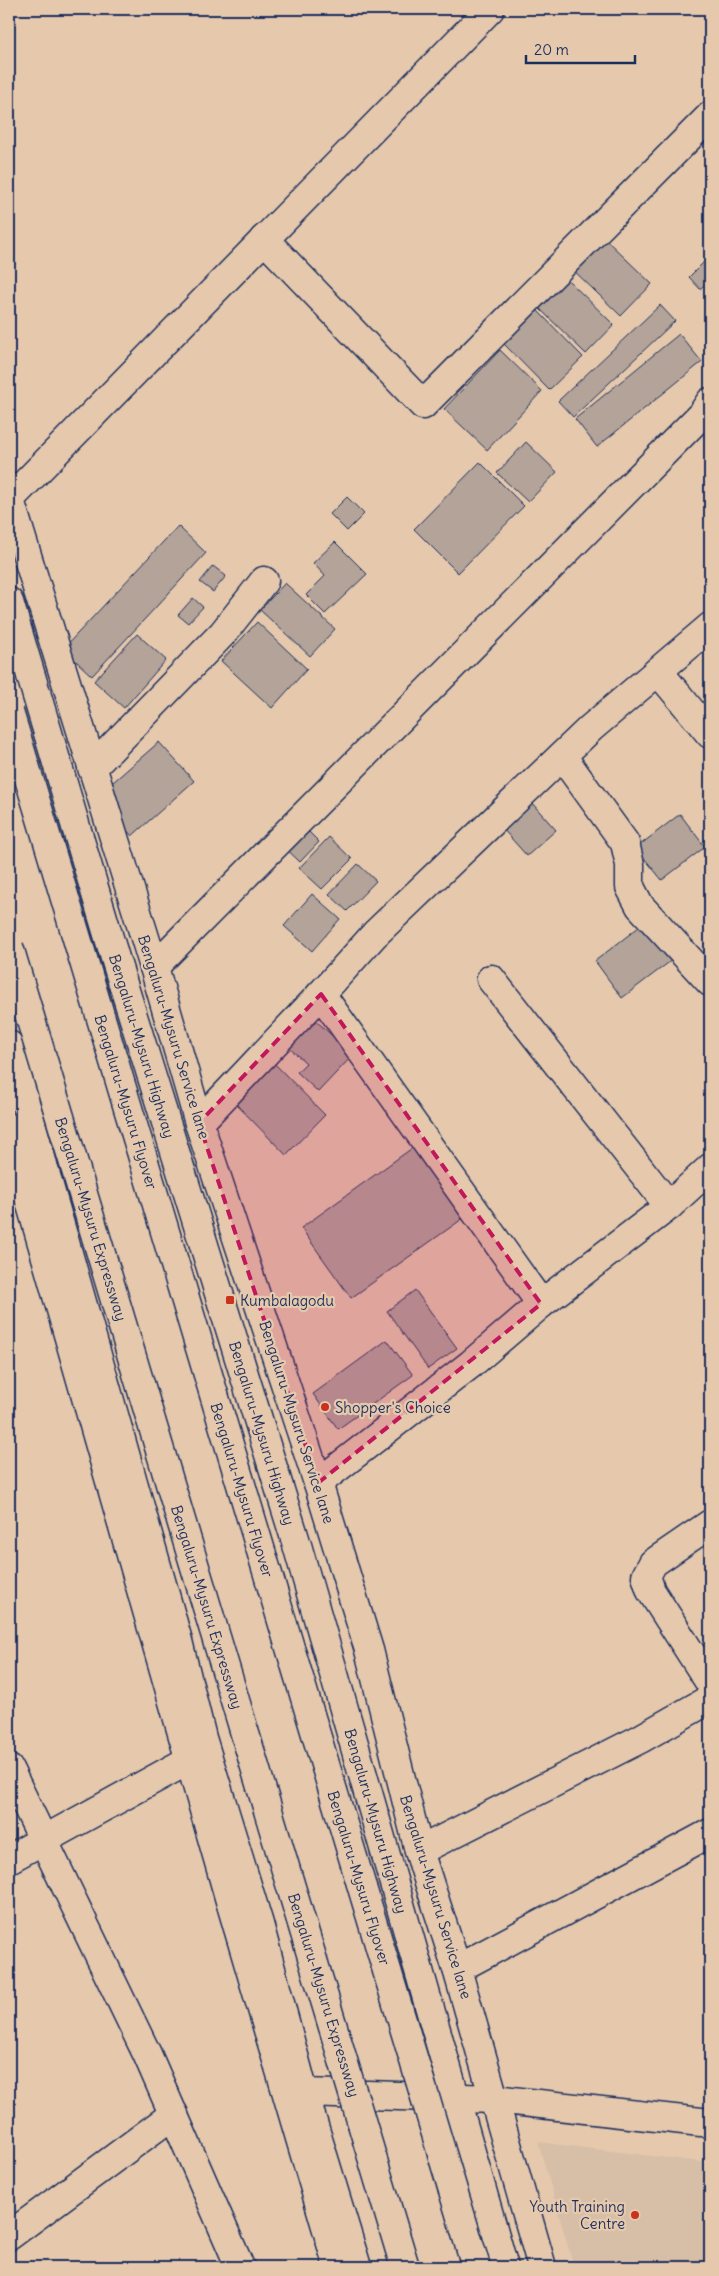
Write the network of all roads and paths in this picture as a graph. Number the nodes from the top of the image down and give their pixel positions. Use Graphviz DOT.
graph roads {
  1 [pos="490,9"];
  2 [pos="710,116"];
  3 [pos="264,239"];
  4 [pos="710,402"];
  5 [pos="9,498"];
  6 [pos="264,581"];
  7 [pos="9,602"];
  8 [pos="710,627"];
  9 [pos="658,671"];
  10 [pos="9,712"];
  11 [pos="710,734"];
  12 [pos="562,756"];
  13 [pos="92,768"];
  14 [pos="9,947"];
  15 [pos="154,967"];
  16 [pos="491,979"];
  17 [pos="710,982"];
  18 [pos="321,994"];
  19 [pos="9,1045"];
  20 [pos="199,1123"];
  21 [pos="9,1128"];
  22 [pos="710,1168"];
  23 [pos="669,1206"];
  24 [pos="541,1304"];
  25 [pos="318,1484"];
  26 [pos="710,1524"];
  27 [pos="710,1683"];
  28 [pos="710,1699"];
  29 [pos="189,1760"];
  30 [pos="9,1769"];
  31 [pos="710,1833"];
  32 [pos="43,1840"];
  33 [pos="419,1851"];
  34 [pos="9,1859"];
  35 [pos="457,1969"];
  36 [pos="304,2093"];
  37 [pos="456,2098"];
  38 [pos="495,2099"];
  39 [pos="174,2114"];
  40 [pos="707,2119"];
  41 [pos="9,2236"];
  42 [pos="240,2267"];
  43 [pos="338,2267"];
  44 [pos="357,2267"];
  45 [pos="406,2267"];
  46 [pos="476,2267"];
  47 [pos="504,2267"];
  48 [pos="542,2267"];
  1 -- 3 [label="main road"];
  2 -- 3 [label="main road"];
  3 -- 5 [label="main road"];
  4 -- 15 [label="main road"];
  5 -- 13 [label="main road, Bengaluru-Mysuru Service lane"];
  6 -- 13 [label="main road"];
  7 -- 37 [label="main road, Bengaluru-Mysuru Highway"];
  8 -- 9 [label="main road"];
  9 -- 11 [label="main road"];
  9 -- 12 [label="main road"];
  10 -- 46 [label="main road, Bengaluru-Mysuru Flyover, bridge"];
  12 -- 17 [label="main road"];
  12 -- 18 [label="main road"];
  13 -- 15 [label="main road, Bengaluru-Mysuru Service lane"];
  14 -- 45 [label="main road, Bengaluru-Mysuru Expressway, bridge"];
  15 -- 20 [label="main road, Bengaluru-Mysuru Service lane"];
  16 -- 23 [label="main road"];
  18 -- 20 [label="main road"];
  18 -- 24 [label="main road"];
  19 -- 36 [label="main road, Bengaluru-Mysuru Expressway"];
  20 -- 25 [label="main road, Bengaluru-Mysuru Service lane"];
  21 -- 29 [label="main road"];
  22 -- 23 [label="main road"];
  23 -- 24 [label="main road"];
  24 -- 25 [label="main road"];
  25 -- 33 [label="main road, Bengaluru-Mysuru Service lane"];
  26 -- 27 [label="main road"];
  28 -- 33 [label="main road"];
  29 -- 32 [label="main road"];
  29 -- 43 [label="main road"];
  30 -- 32 [label="main road"];
  31 -- 35 [label="main road"];
  32 -- 34 [label="main road"];
  32 -- 39 [label="main road"];
  33 -- 35 [label="main road, Bengaluru-Mysuru Service lane"];
  35 -- 38 [label="main road, Bengaluru-Mysuru Service lane"];
  36 -- 37 [label="main road"];
  36 -- 44 [label="main road, Bengaluru-Mysuru Expressway"];
  37 -- 38 [label="main road"];
  37 -- 47 [label="main road, Bengaluru-Mysuru Highway"];
  38 -- 40 [label="main road"];
  38 -- 48 [label="main road, Bengaluru-Mysuru Service lane"];
  39 -- 41 [label="main road"];
  39 -- 42 [label="main road"];
}
